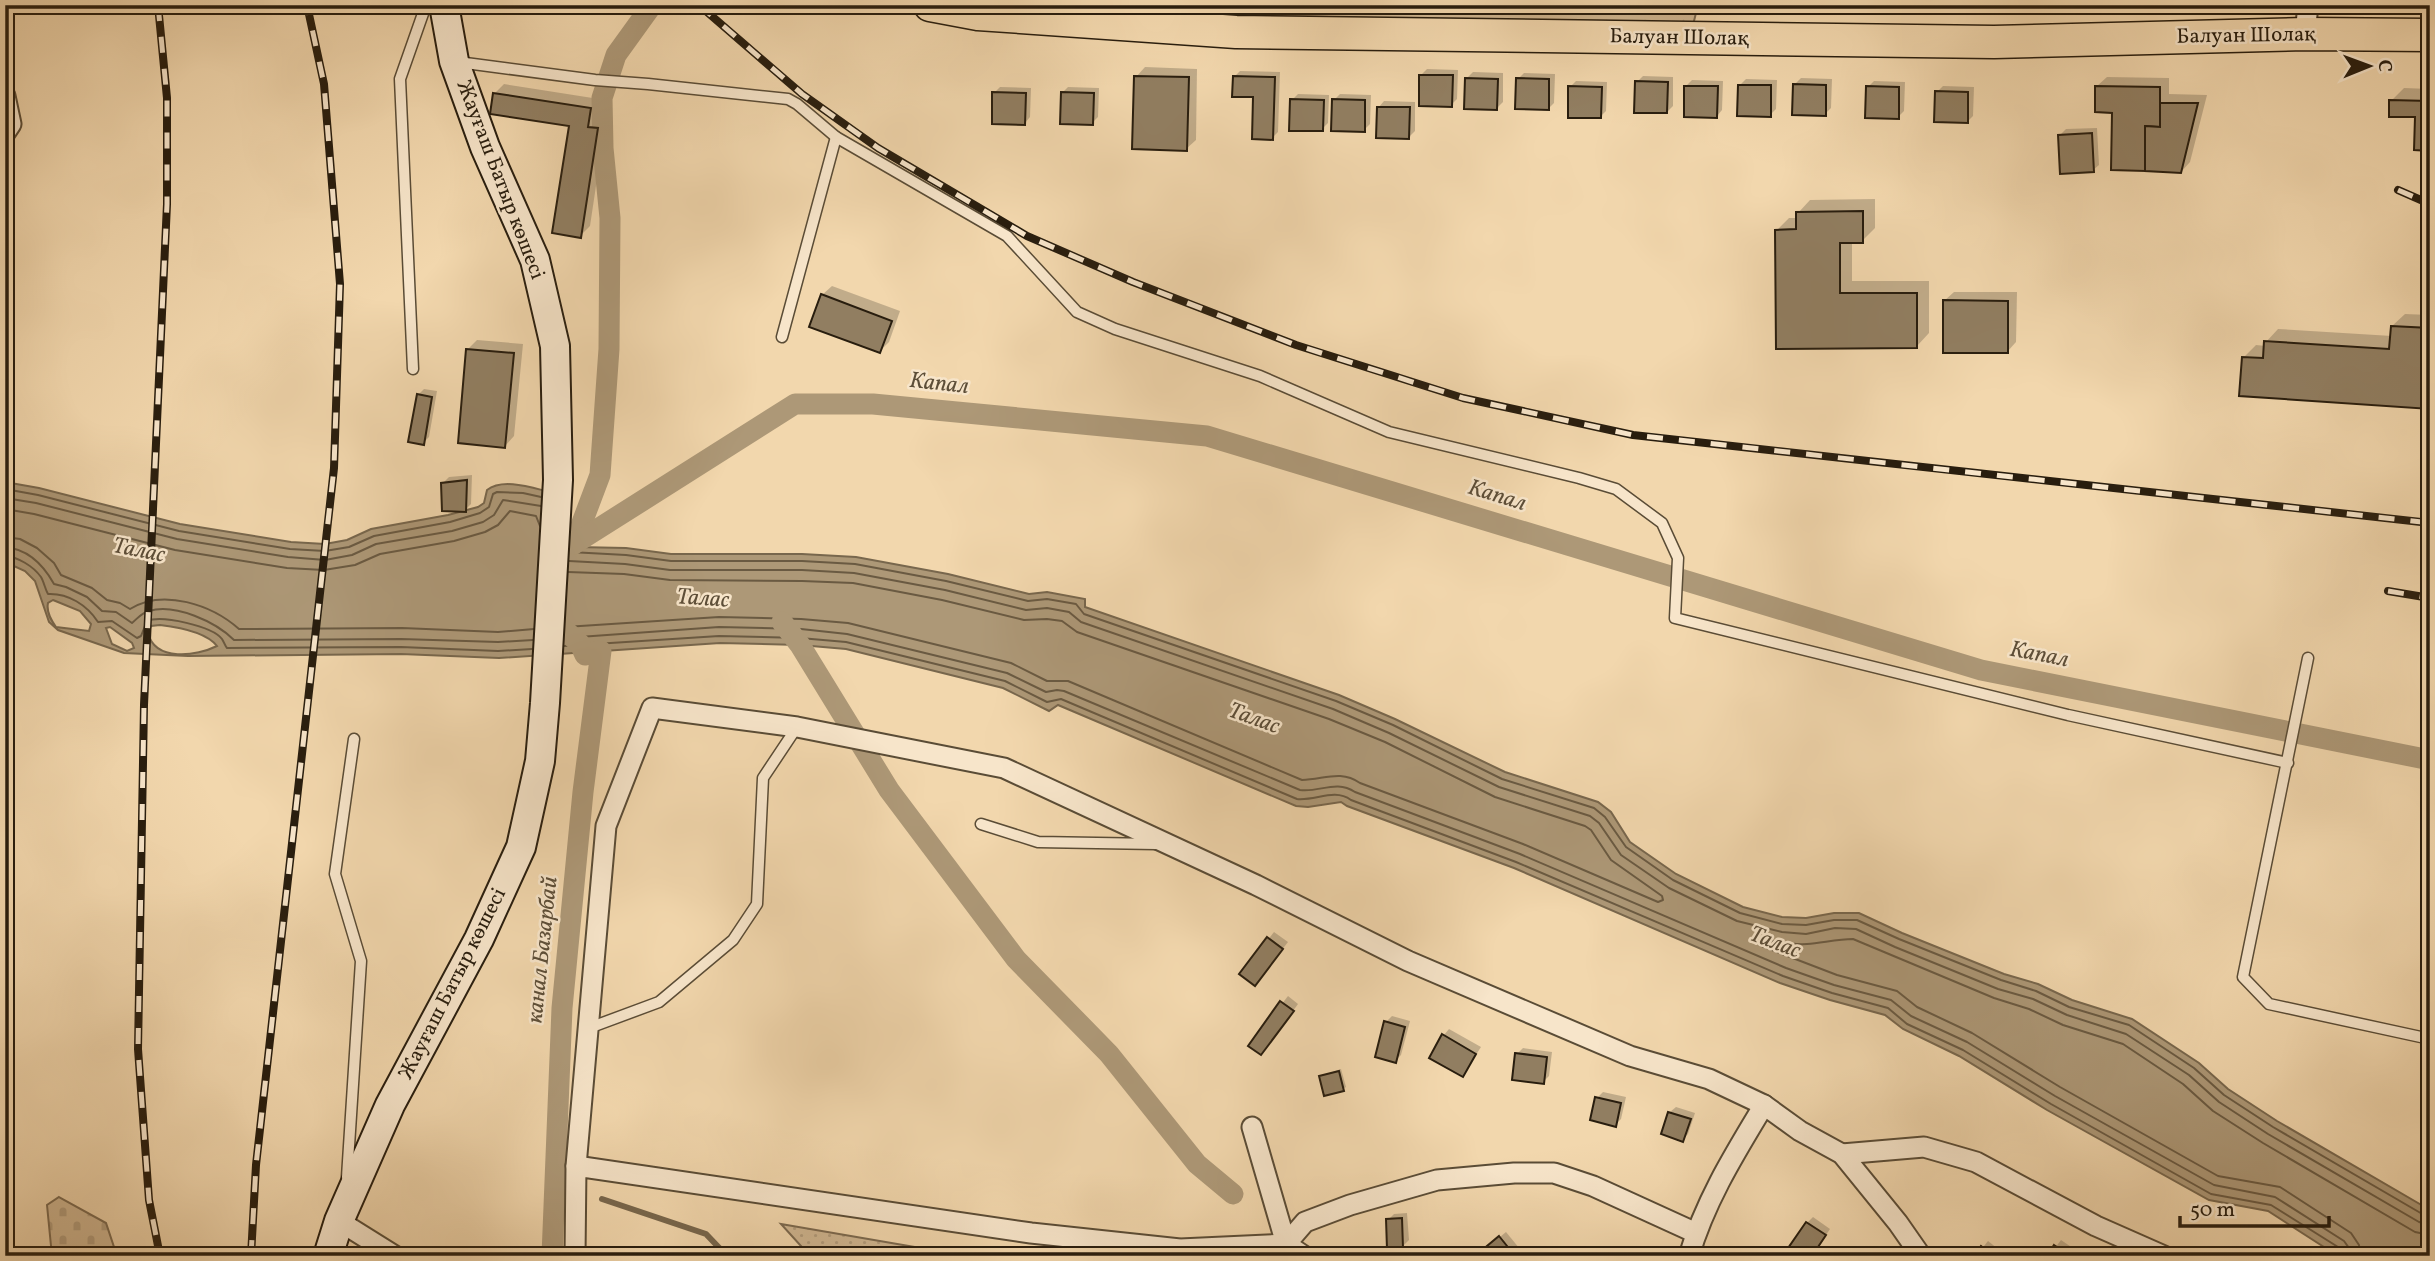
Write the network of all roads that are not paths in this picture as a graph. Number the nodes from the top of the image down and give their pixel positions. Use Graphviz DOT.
graph roads {
  1 [pos="426,5"];
  2 [pos="444,5"];
  3 [pos="930,5"];
  4 [pos="2306,20"];
  5 [pos="2430,35"];
  6 [pos="454,61"];
  7 [pos="5,96"];
  8 [pos="5,133"];
  9 [pos="836,138"];
  10 [pos="782,337"];
  11 [pos="413,369"];
  12 [pos="2308,658"];
  13 [pos="797,726"];
  14 [pos="354,739"];
  15 [pos="2288,762"];
  16 [pos="981,824"];
  17 [pos="1169,845"];
  18 [pos="589,1028"];
  19 [pos="2430,1039"];
  20 [pos="1764,1105"];
  21 [pos="1252,1127"];
  22 [pos="1842,1154"];
  23 [pos="576,1166"];
  24 [pos="342,1213"];
  25 [pos="1696,1233"];
  26 [pos="1286,1244"];
  27 [pos="328,1256"];
  28 [pos="395,1256"];
  29 [pos="575,1256"];
  30 [pos="1304,1256"];
  31 [pos="1689,1256"];
  32 [pos="1922,1256"];
  33 [pos="2164,1256"];
  1 -- 11 [label="lane"];
  2 -- 6 [label="main road, Жауғаш Батыр көшесі"];
  3 -- 4 [label="main road, Балуан Шолақ"];
  4 -- 5 [label="main road, Балуан Шолақ"];
  6 -- 9 [label="lane"];
  6 -- 24 [label="main road, Жауғаш Батыр көшесі"];
  7 -- 8 [label="street"];
  9 -- 10 [label="lane"];
  9 -- 15 [label="lane"];
  12 -- 15 [label="lane"];
  13 -- 17 [label="street"];
  13 -- 18 [label="lane"];
  13 -- 18 [label="street"];
  14 -- 24 [label="lane"];
  15 -- 19 [label="lane"];
  16 -- 17 [label="lane"];
  17 -- 20 [label="street"];
  18 -- 23 [label="street"];
  20 -- 22 [label="street"];
  20 -- 25 [label="street"];
  21 -- 26 [label="street"];
  22 -- 32 [label="street"];
  22 -- 33 [label="street"];
  23 -- 26 [label="street"];
  23 -- 29 [label="street"];
  24 -- 27 [label="main road, Жауғаш Батыр көшесі"];
  24 -- 28 [label="street"];
  25 -- 26 [label="street"];
  25 -- 31 [label="street"];
  26 -- 30 [label="street"];
}
